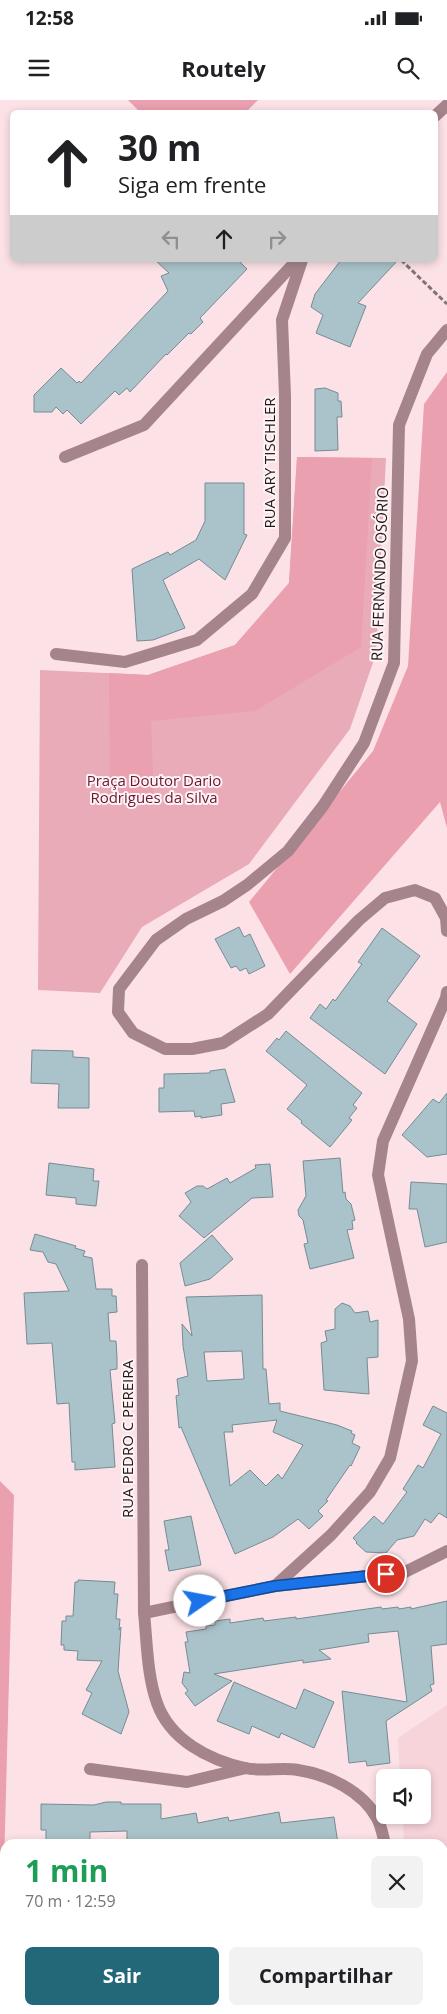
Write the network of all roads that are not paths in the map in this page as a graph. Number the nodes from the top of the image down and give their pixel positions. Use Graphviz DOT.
graph roads {
  1 [pos="295,262"];
  2 [pos="301,262"];
  3 [pos="447,330"];
  4 [pos="64,457"];
  5 [pos="56,654"];
  6 [pos="447,931"];
  7 [pos="447,992"];
  8 [pos="142,1265"];
  9 [pos="447,1551"];
  10 [pos="275,1586"];
  11 [pos="144,1613"];
  12 [pos="246,1768"];
  13 [pos="90,1769"];
  14 [pos="384,1839"];
  1 -- 4 [label="street"];
  2 -- 5 [label="street, RUA ARY TISCHLER"];
  3 -- 6 [label="street, RUA FERNANDO OSÓRIO"];
  7 -- 10 [label="street"];
  8 -- 11 [label="street, RUA PEDRO C PEREIRA"];
  9 -- 10 [label="street"];
  10 -- 11 [label="street"];
  11 -- 12 [label="street"];
  12 -- 13 [label="street"];
  12 -- 14 [label="street"];
}
